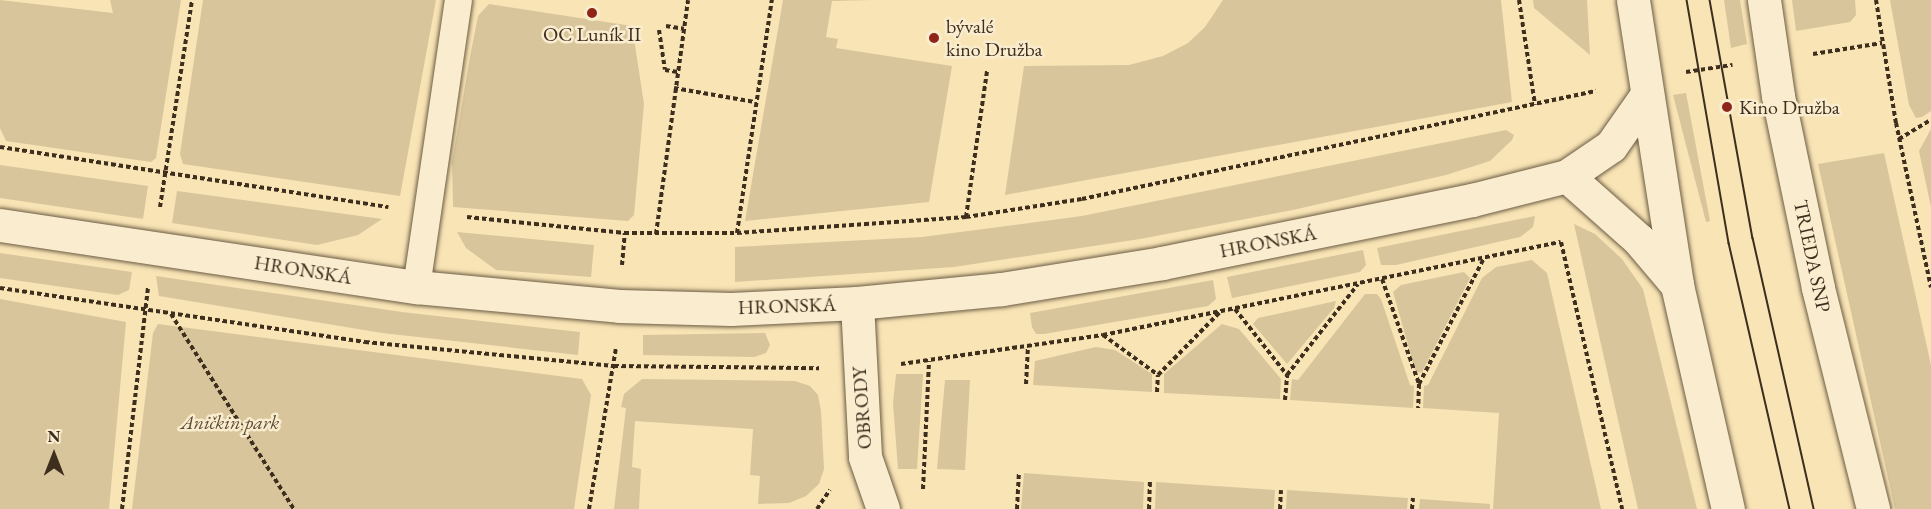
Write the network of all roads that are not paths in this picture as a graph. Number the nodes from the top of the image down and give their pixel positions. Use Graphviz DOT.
graph roads {
  1 [pos="458,0"];
  2 [pos="1633,0"];
  3 [pos="1764,0"];
  4 [pos="1645,88"];
  5 [pos="1567,176"];
  6 [pos="0,225"];
  7 [pos="1677,285"];
  8 [pos="416,287"];
  9 [pos="857,303"];
  10 [pos="1725,496"];
  11 [pos="883,509"];
  12 [pos="1741,509"];
  13 [pos="1873,509"];
  1 -- 8 [label="lane"];
  2 -- 4 [label="street"];
  3 -- 13 [label="street, TRIEDA SNP"];
  4 -- 5 [label="street"];
  4 -- 7 [label="street"];
  5 -- 7 [label="street"];
  5 -- 9 [label="street, HRONSKÁ"];
  6 -- 8 [label="street, HRONSKÁ"];
  7 -- 10 [label="street"];
  8 -- 9 [label="street, HRONSKÁ"];
  9 -- 11 [label="street, OBRODY"];
  10 -- 12 [label="street"];
}
